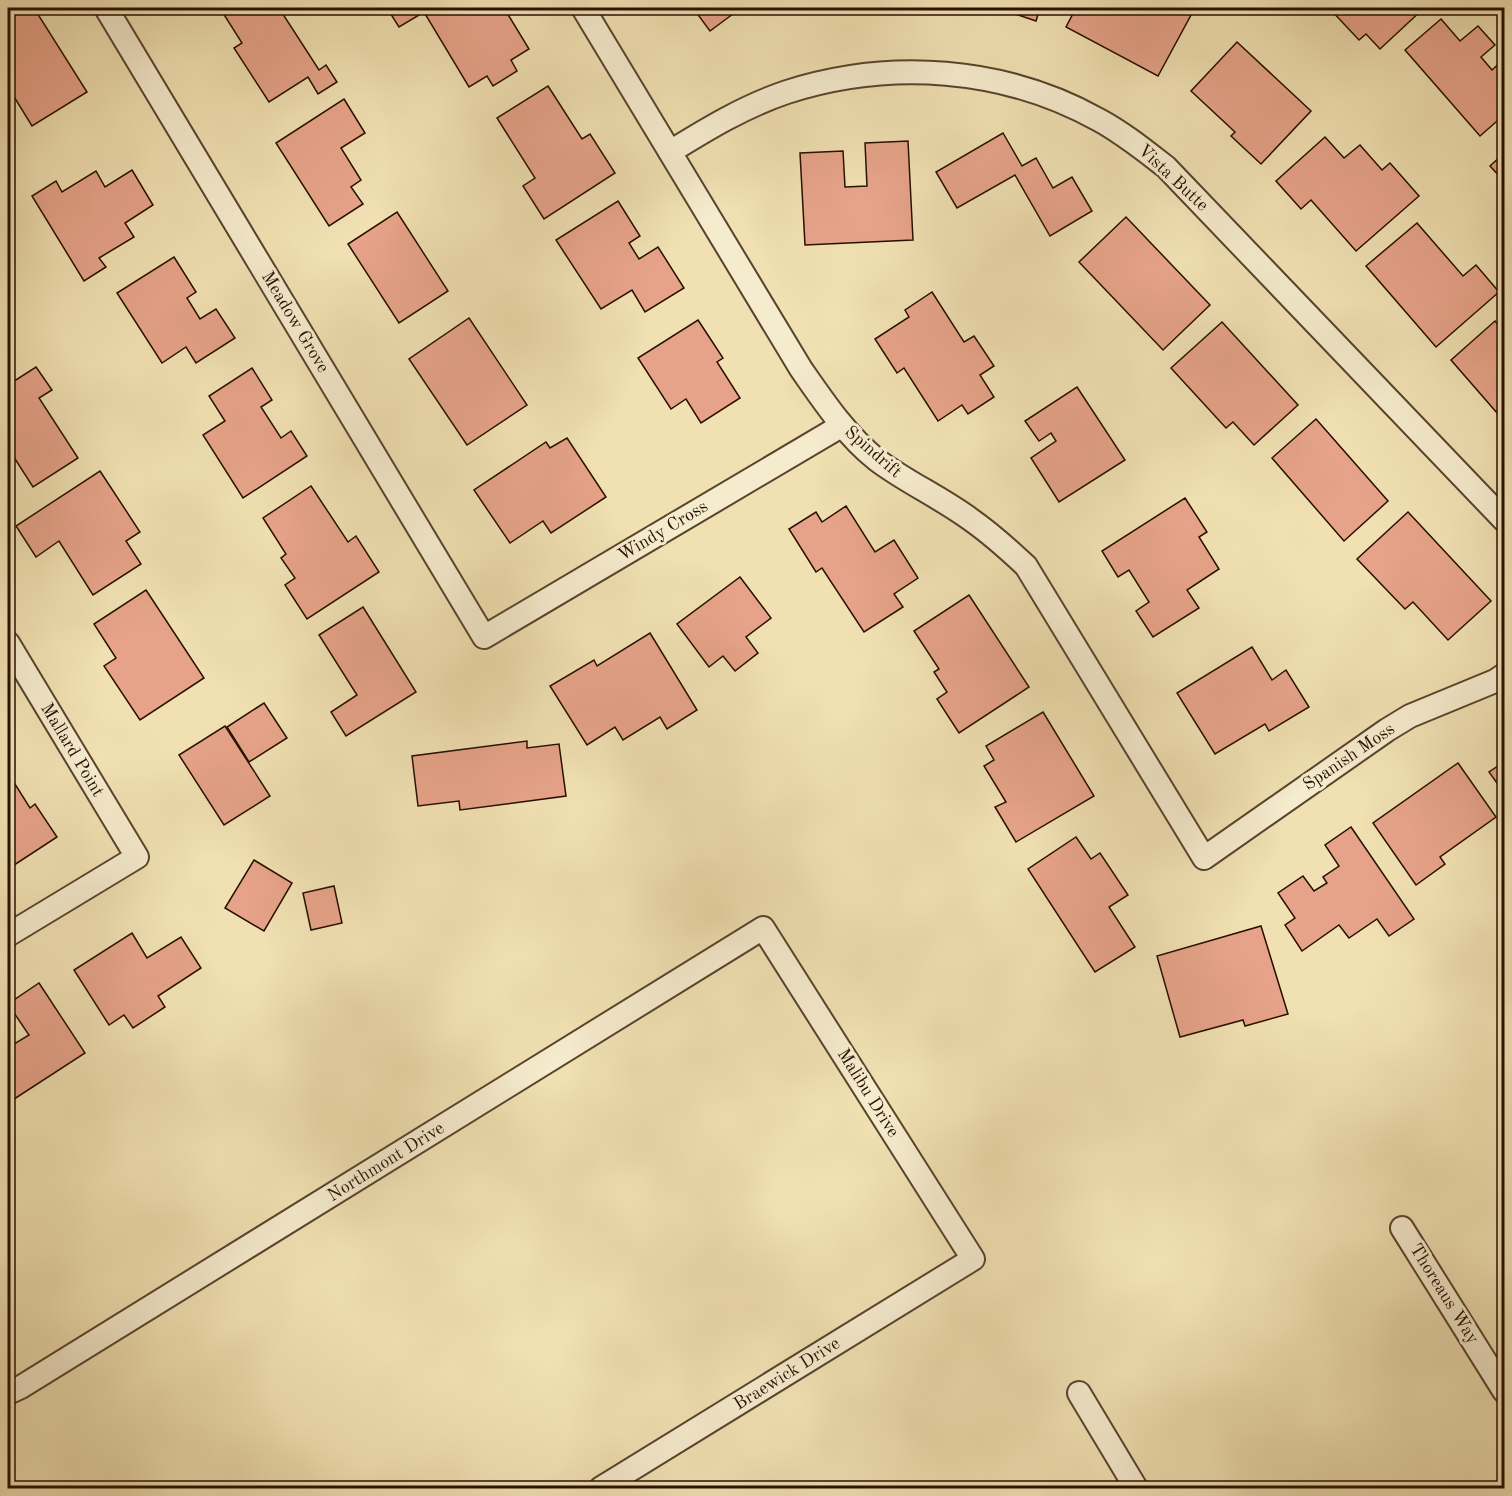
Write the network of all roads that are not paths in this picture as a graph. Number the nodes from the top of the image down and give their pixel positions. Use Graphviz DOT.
graph roads {
  1 [pos="106,8"];
  2 [pos="583,8"];
  3 [pos="670,152"];
  4 [pos="841,426"];
  5 [pos="1504,520"];
  6 [pos="484,637"];
  7 [pos="8,643"];
  8 [pos="1504,675"];
  9 [pos="1204,858"];
  10 [pos="763,928"];
  11 [pos="8,935"];
  12 [pos="1402,1228"];
  13 [pos="973,1259"];
  14 [pos="1504,1391"];
  15 [pos="8,1393"];
  16 [pos="1078,1394"];
  17 [pos="601,1488"];
  18 [pos="1136,1488"];
  1 -- 6 [label="street, Meadow Grove"];
  2 -- 3 [label="street, Spindrift"];
  3 -- 4 [label="street, Spindrift"];
  3 -- 5 [label="street, Vista Butte"];
  4 -- 6 [label="street, Windy Cross"];
  4 -- 9 [label="street, Spindrift"];
  7 -- 11 [label="street, Mallard Point"];
  8 -- 9 [label="street, Spanish Moss"];
  10 -- 13 [label="street, Malibu Drive"];
  10 -- 15 [label="street, Northmont Drive"];
  12 -- 14 [label="street, Thoreaus Way"];
  13 -- 17 [label="street, Braewick Drive"];
  16 -- 18 [label="street"];
}
